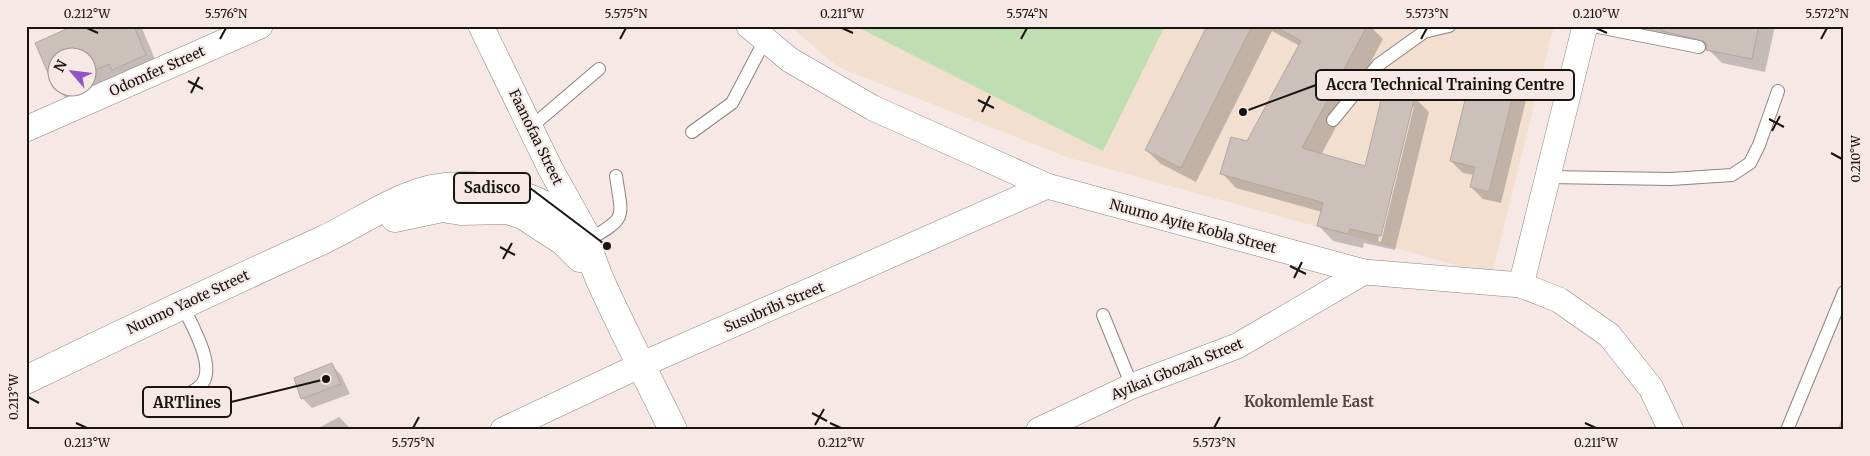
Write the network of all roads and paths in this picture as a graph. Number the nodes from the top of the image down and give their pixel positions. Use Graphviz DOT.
graph roads {
  1 [pos="260,26"];
  2 [pos="481,26"];
  3 [pos="1449,26"];
  4 [pos="1585,26"];
  5 [pos="1593,26"];
  6 [pos="757,33"];
  7 [pos="1699,47"];
  8 [pos="599,69"];
  9 [pos="1778,91"];
  10 [pos="1333,120"];
  11 [pos="530,127"];
  12 [pos="26,129"];
  13 [pos="692,132"];
  14 [pos="616,176"];
  15 [pos="1548,176"];
  16 [pos="1047,186"];
  17 [pos="351,227"];
  18 [pos="589,243"];
  19 [pos="1364,272"];
  20 [pos="600,279"];
  21 [pos="1521,285"];
  22 [pos="1844,292"];
  23 [pos="182,304"];
  24 [pos="1102,315"];
  25 [pos="641,364"];
  26 [pos="26,380"];
  27 [pos="1132,386"];
  28 [pos="168,403"];
  29 [pos="503,430"];
  30 [pos="673,430"];
  31 [pos="1039,430"];
  32 [pos="1671,430"];
  33 [pos="1787,430"];
  1 -- 12 [label="street, Odomfer Street"];
  2 -- 11 [label="street, Faanofaa Street"];
  3 -- 10 [label="lane"];
  4 -- 15 [label="street"];
  5 -- 7 [label="lane"];
  6 -- 13 [label="lane"];
  6 -- 16 [label="street, Nuumo Ayite Kobla Street"];
  8 -- 11 [label="lane"];
  9 -- 15 [label="lane"];
  11 -- 18 [label="street, Faanofaa Street"];
  14 -- 18 [label="lane"];
  15 -- 21 [label="street"];
  16 -- 19 [label="street, Nuumo Ayite Kobla Street"];
  16 -- 25 [label="street, Susubribi Street"];
  17 -- 18 [label="main road, Nuumo Yaote Street"];
  17 -- 20 [label="main road, Nuumo Yaote Street"];
  17 -- 23 [label="main road, Nuumo Yaote Street"];
  18 -- 20 [label="main road, Nuumo Yaote Street"];
  19 -- 21 [label="street, Nuumo Ayite Kobla Street"];
  19 -- 27 [label="street, Ayikai Gbozah Street"];
  20 -- 25 [label="main road"];
  21 -- 32 [label="street, Nuumo Ayite Kobla Street"];
  22 -- 33 [label="lane"];
  23 -- 26 [label="main road, Nuumo Yaote Street"];
  23 -- 28 [label="lane"];
  24 -- 27 [label="lane"];
  25 -- 29 [label="street, Susubribi Street"];
  25 -- 30 [label="main road"];
  27 -- 31 [label="street, Ayikai Gbozah Street"];
}
